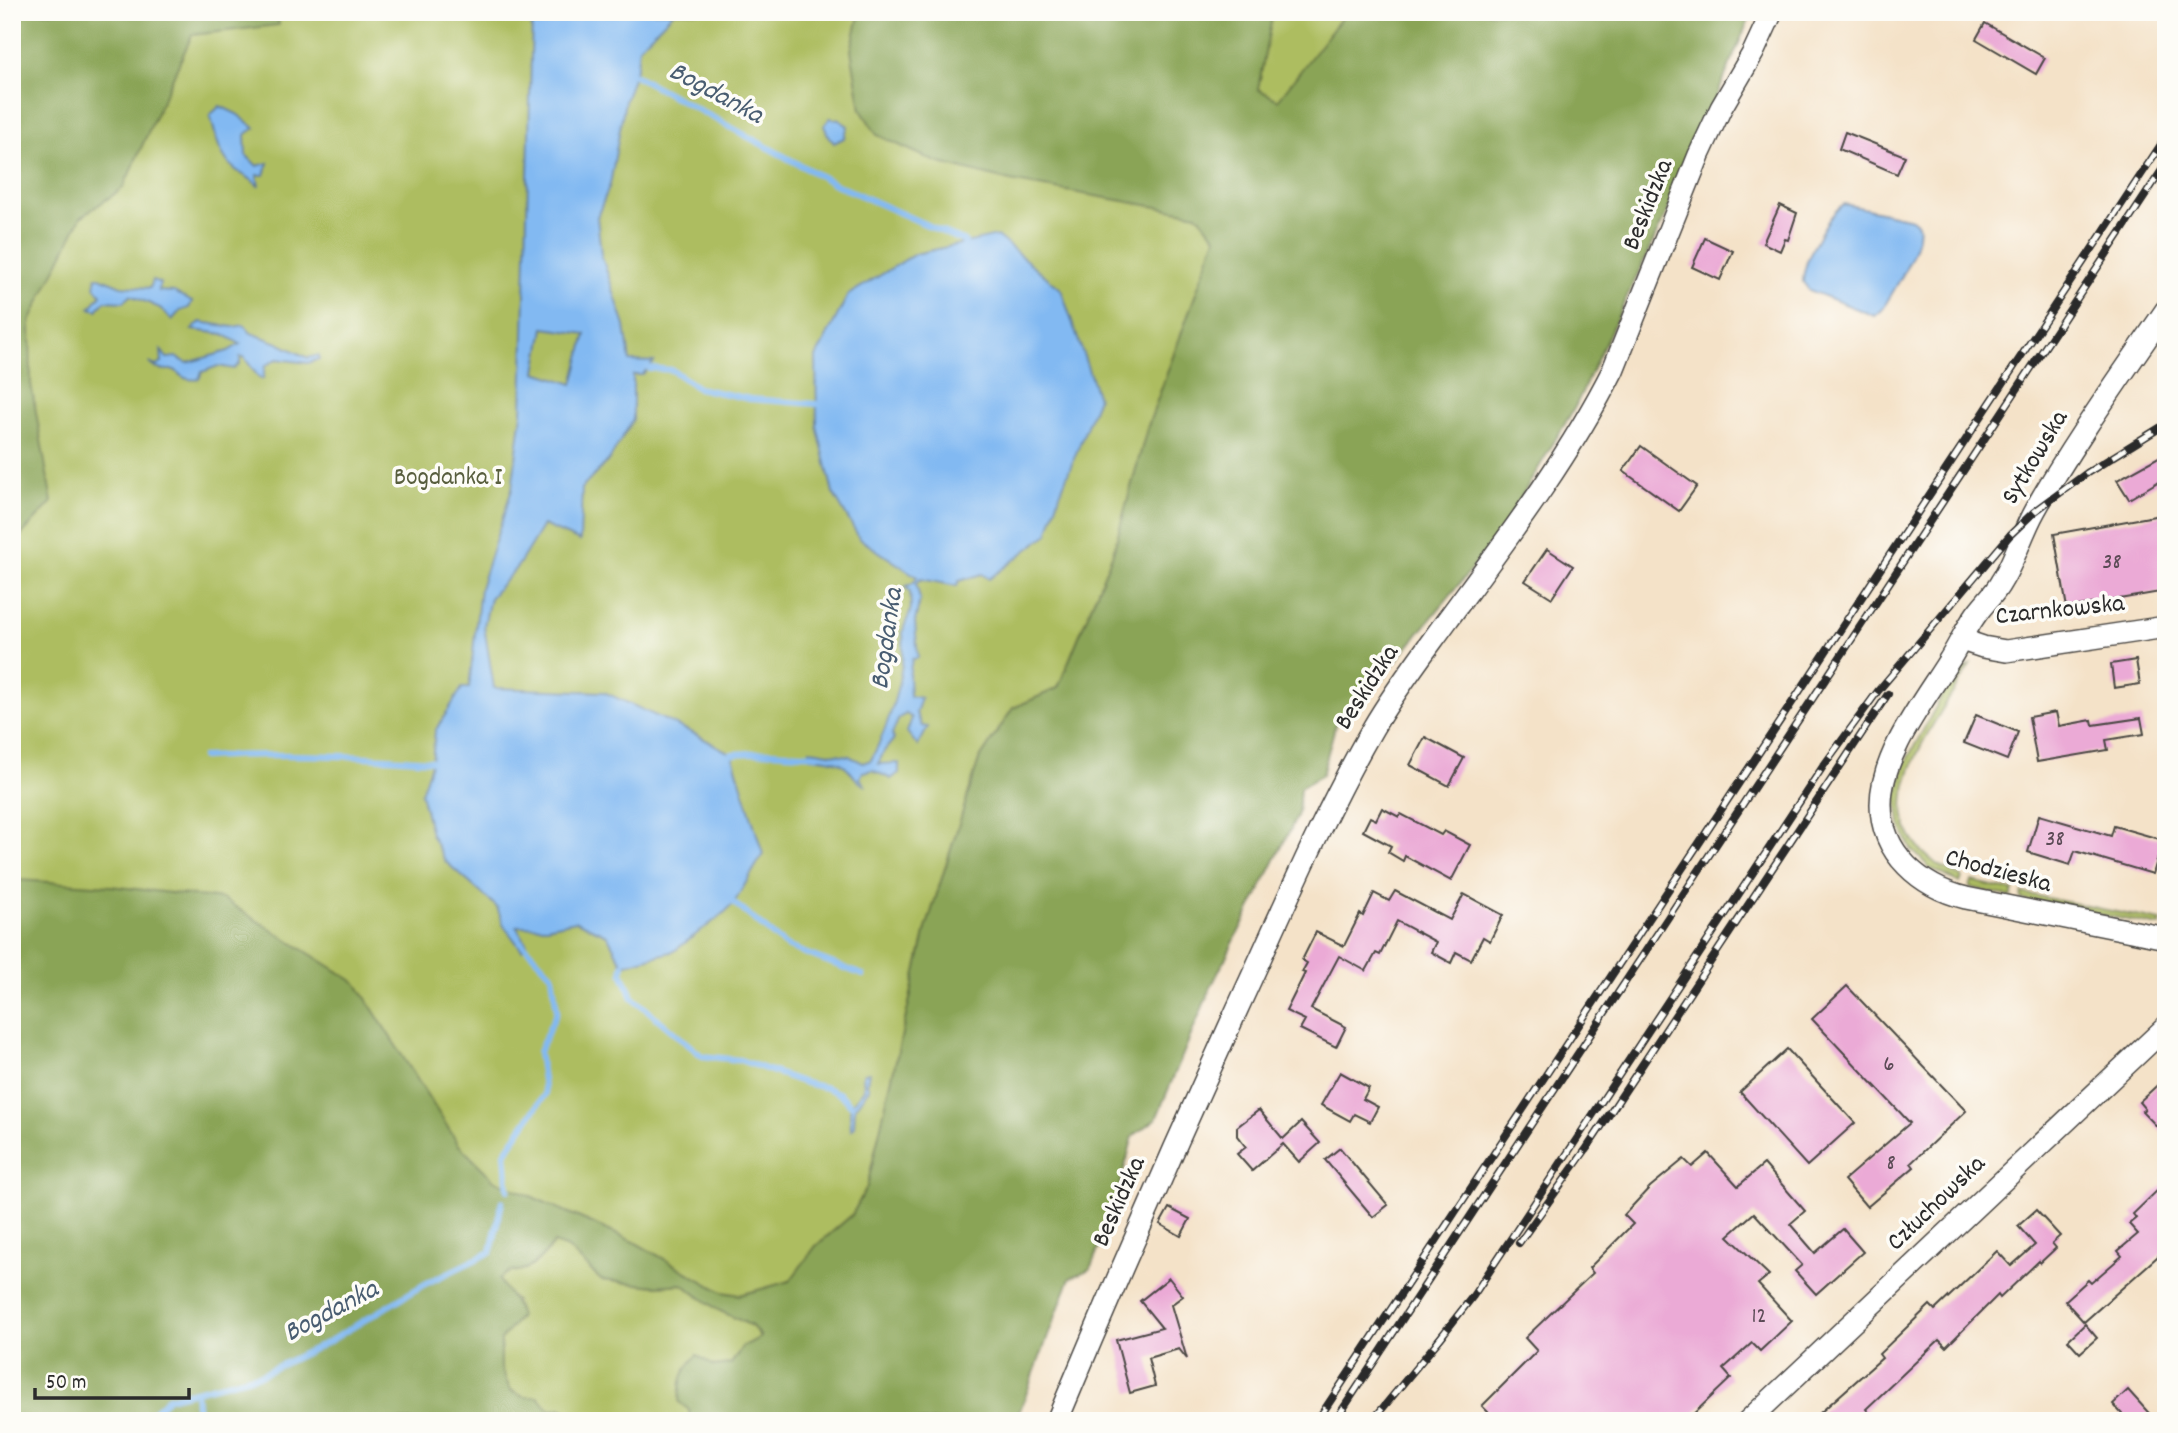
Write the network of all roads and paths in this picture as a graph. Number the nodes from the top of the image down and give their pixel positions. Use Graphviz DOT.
graph roads {
  1 [pos="1772,12"];
  2 [pos="2166,310"];
  3 [pos="2166,627"];
  4 [pos="1962,640"];
  5 [pos="2166,939"];
  6 [pos="2166,1027"];
  7 [pos="1057,1421"];
  8 [pos="1748,1421"];
  1 -- 7 [label="street, Beskidzka"];
  2 -- 4 [label="street, Sytkowska"];
  3 -- 4 [label="street, Czarnkowska"];
  4 -- 5 [label="street, Chodzieska"];
  6 -- 8 [label="street, Człuchowska"];
}
